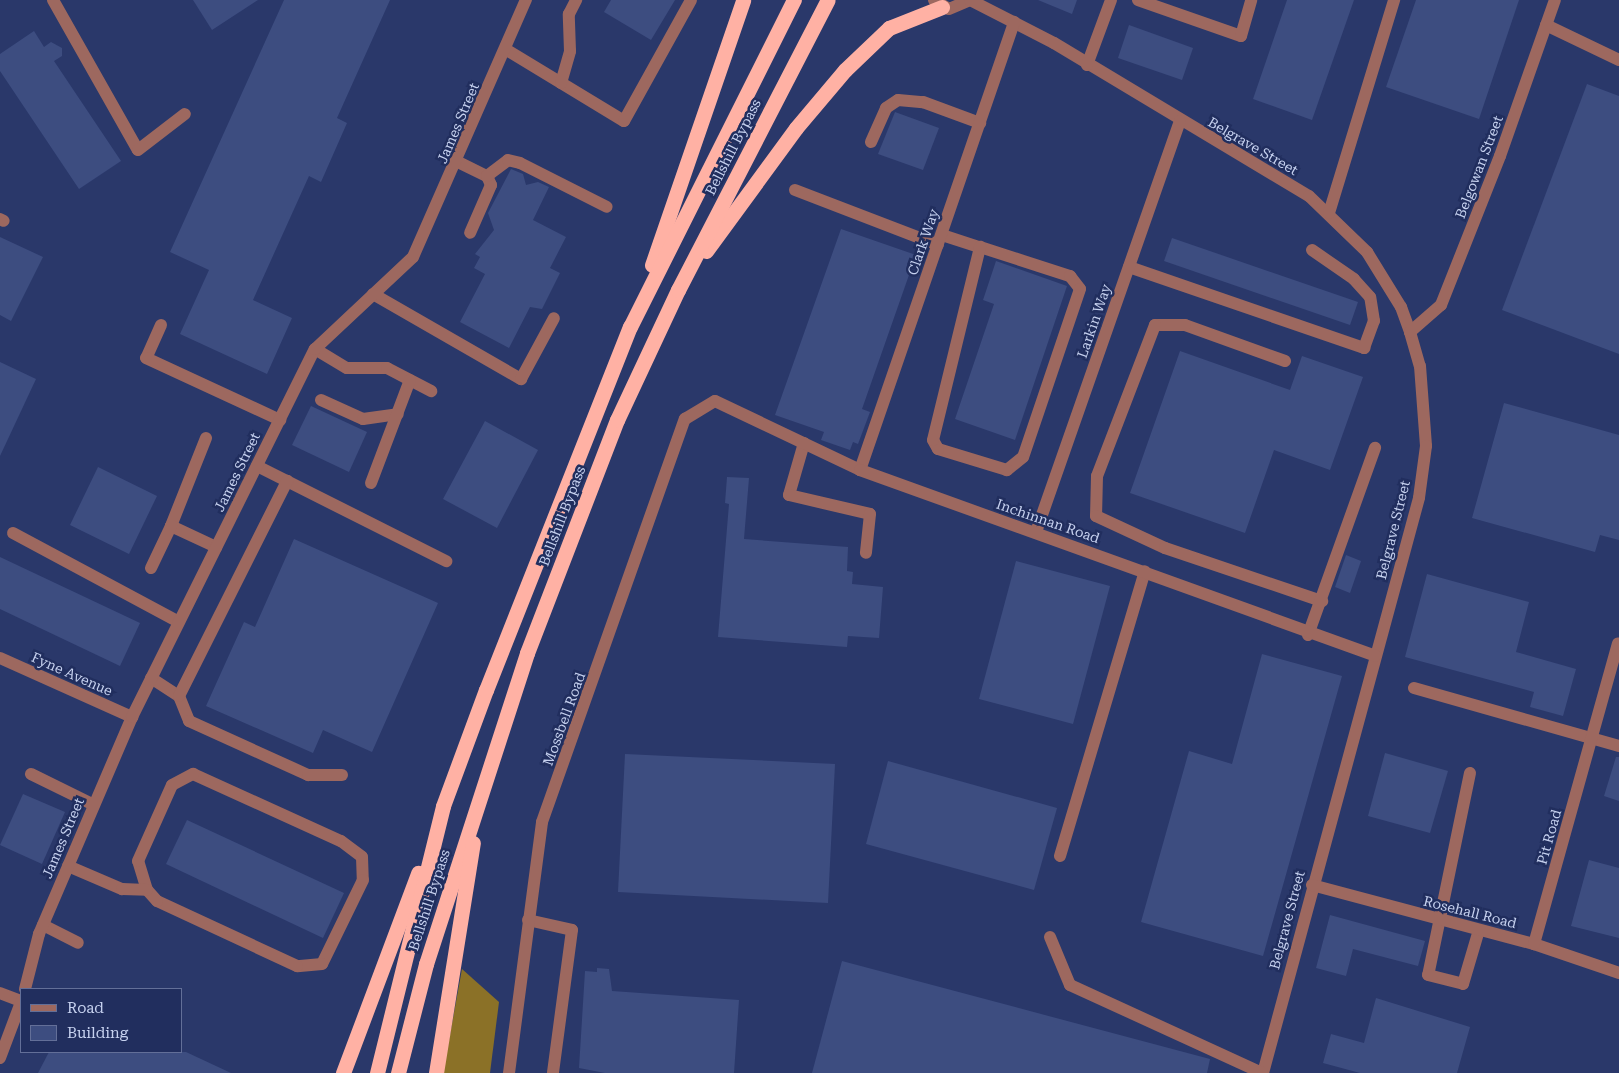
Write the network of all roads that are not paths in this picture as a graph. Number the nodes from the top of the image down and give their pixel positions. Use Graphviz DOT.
graph roads {
  1 [pos="53,0"];
  2 [pos="526,0"];
  3 [pos="576,0"];
  4 [pos="691,0"];
  5 [pos="743,0"];
  6 [pos="794,0"];
  7 [pos="828,0"];
  8 [pos="970,0"];
  9 [pos="1111,0"];
  10 [pos="1138,0"];
  11 [pos="1251,0"];
  12 [pos="1394,0"];
  13 [pos="1555,0"];
  14 [pos="938,3"];
  15 [pos="1014,22"];
  16 [pos="1546,25"];
  17 [pos="505,49"];
  18 [pos="1619,60"];
  19 [pos="1086,65"];
  20 [pos="561,83"];
  21 [pos="185,114"];
  22 [pos="1180,121"];
  23 [pos="980,123"];
  24 [pos="871,142"];
  25 [pos="458,162"];
  26 [pos="488,176"];
  27 [pos="795,190"];
  28 [pos="607,207"];
  29 [pos="1329,213"];
  30 [pos="470,233"];
  31 [pos="940,240"];
  32 [pos="980,247"];
  33 [pos="1312,250"];
  34 [pos="1129,267"];
  35 [pos="678,290"];
  36 [pos="373,294"];
  37 [pos="554,318"];
  38 [pos="161,325"];
  39 [pos="630,327"];
  40 [pos="1410,332"];
  41 [pos="315,349"];
  42 [pos="1285,361"];
  43 [pos="410,380"];
  44 [pos="431,392"];
  45 [pos="321,400"];
  46 [pos="715,400"];
  47 [pos="398,414"];
  48 [pos="280,420"];
  49 [pos="206,438"];
  50 [pos="804,443"];
  51 [pos="1375,448"];
  52 [pos="257,466"];
  53 [pos="860,470"];
  54 [pos="287,481"];
  55 [pos="371,483"];
  56 [pos="171,526"];
  57 [pos="1036,532"];
  58 [pos="12,533"];
  59 [pos="216,547"];
  60 [pos="866,553"];
  61 [pos="446,561"];
  62 [pos="151,568"];
  63 [pos="1145,571"];
  64 [pos="1322,601"];
  65 [pos="179,622"];
  66 [pos="1308,635"];
  67 [pos="1618,644"];
  68 [pos="1376,656"];
  69 [pos="0,658"];
  70 [pos="151,678"];
  71 [pos="1414,688"];
  72 [pos="179,696"];
  73 [pos="132,717"];
  74 [pos="1592,739"];
  75 [pos="1619,746"];
  76 [pos="1470,773"];
  77 [pos="31,774"];
  78 [pos="342,775"];
  79 [pos="481,792"];
  80 [pos="94,806"];
  81 [pos="443,806"];
  82 [pos="1060,856"];
  83 [pos="68,866"];
  84 [pos="1312,884"];
  85 [pos="147,890"];
  86 [pos="528,920"];
  87 [pos="1439,920"];
  88 [pos="42,925"];
  89 [pos="1479,930"];
  90 [pos="1050,937"];
  91 [pos="78,943"];
  92 [pos="1534,944"];
  93 [pos="1619,973"];
  94 [pos="25,988"];
  95 [pos="0,993"];
  96 [pos="20,1002"];
  97 [pos="20,1005"];
  98 [pos="0,1058"];
  99 [pos="343,1073"];
  100 [pos="377,1073"];
  101 [pos="398,1073"];
  102 [pos="436,1073"];
  103 [pos="509,1073"];
  104 [pos="552,1073"];
  105 [pos="1263,1073"];
  1 -- 21 [label="street"];
  2 -- 17 [label="street, James Street"];
  3 -- 20 [label="street"];
  4 -- 20 [label="street"];
  5 -- 39 [label="highway"];
  6 -- 39 [label="highway, Bellshill Bypass"];
  7 -- 35 [label="highway, Bellshill Bypass"];
  8 -- 14 [label="street"];
  8 -- 15 [label="street, Belgrave Street"];
  9 -- 19 [label="street"];
  10 -- 11 [label="street"];
  12 -- 29 [label="street"];
  13 -- 16 [label="street, Belgowan Street"];
  14 -- 35 [label="highway"];
  15 -- 19 [label="street, Belgrave Street"];
  15 -- 23 [label="street, Clark Way"];
  16 -- 18 [label="street"];
  16 -- 40 [label="street, Belgowan Street"];
  17 -- 20 [label="street"];
  17 -- 25 [label="street, James Street"];
  19 -- 22 [label="street, Belgrave Street"];
  22 -- 29 [label="street, Belgrave Street"];
  22 -- 34 [label="street, Larkin Way"];
  23 -- 24 [label="street"];
  23 -- 31 [label="street, Clark Way"];
  25 -- 26 [label="street"];
  25 -- 36 [label="street, James Street"];
  26 -- 28 [label="street"];
  26 -- 30 [label="street"];
  27 -- 31 [label="street"];
  29 -- 40 [label="street, Belgrave Street"];
  31 -- 32 [label="street"];
  31 -- 53 [label="street, Clark Way"];
  32 -- 32 [label="street"];
  33 -- 34 [label="street"];
  34 -- 57 [label="street, Larkin Way"];
  35 -- 79 [label="highway, Bellshill Bypass"];
  36 -- 37 [label="street"];
  36 -- 41 [label="street, James Street"];
  38 -- 48 [label="street"];
  39 -- 81 [label="highway, Bellshill Bypass"];
  40 -- 68 [label="street, Belgrave Street"];
  41 -- 43 [label="street"];
  41 -- 48 [label="street, James Street"];
  42 -- 64 [label="street"];
  43 -- 44 [label="street"];
  43 -- 47 [label="street"];
  45 -- 47 [label="street"];
  46 -- 50 [label="street, Inchinnan Road"];
  46 -- 86 [label="street, Mossbell Road"];
  47 -- 55 [label="street"];
  48 -- 52 [label="street, James Street"];
  49 -- 56 [label="street"];
  50 -- 53 [label="street, Inchinnan Road"];
  50 -- 60 [label="street"];
  51 -- 64 [label="street"];
  52 -- 54 [label="street"];
  52 -- 59 [label="street, James Street"];
  53 -- 57 [label="street, Inchinnan Road"];
  54 -- 61 [label="street"];
  54 -- 72 [label="street"];
  56 -- 59 [label="street"];
  56 -- 62 [label="street"];
  57 -- 63 [label="street, Inchinnan Road"];
  58 -- 65 [label="street"];
  59 -- 65 [label="street, James Street"];
  63 -- 66 [label="street, Inchinnan Road"];
  63 -- 82 [label="street"];
  64 -- 66 [label="street"];
  65 -- 70 [label="street, James Street"];
  66 -- 68 [label="street, Inchinnan Road"];
  67 -- 74 [label="street, Pit Road"];
  68 -- 84 [label="street, Belgrave Street"];
  69 -- 73 [label="street, Fyne Avenue"];
  70 -- 72 [label="street"];
  70 -- 73 [label="street, James Street"];
  71 -- 74 [label="street"];
  72 -- 78 [label="street"];
  73 -- 80 [label="street, James Street"];
  74 -- 75 [label="street"];
  74 -- 92 [label="street, Pit Road"];
  76 -- 87 [label="street"];
  77 -- 80 [label="street"];
  79 -- 101 [label="highway, Bellshill Bypass"];
  79 -- 102 [label="highway"];
  80 -- 83 [label="street, James Street"];
  81 -- 99 [label="highway"];
  81 -- 100 [label="highway, Bellshill Bypass"];
  83 -- 85 [label="street"];
  83 -- 88 [label="street, James Street"];
  84 -- 87 [label="street, Rosehall Road"];
  84 -- 105 [label="street, Belgrave Street"];
  85 -- 85 [label="street"];
  86 -- 103 [label="street, Mossbell Road"];
  86 -- 104 [label="street"];
  87 -- 89 [label="street, Rosehall Road"];
  87 -- 89 [label="street"];
  88 -- 91 [label="street"];
  88 -- 94 [label="street, James Street"];
  89 -- 92 [label="street, Rosehall Road"];
  90 -- 105 [label="street"];
  92 -- 93 [label="street, Rosehall Road"];
  95 -- 96 [label="street"];
  97 -- 98 [label="street"];
}
